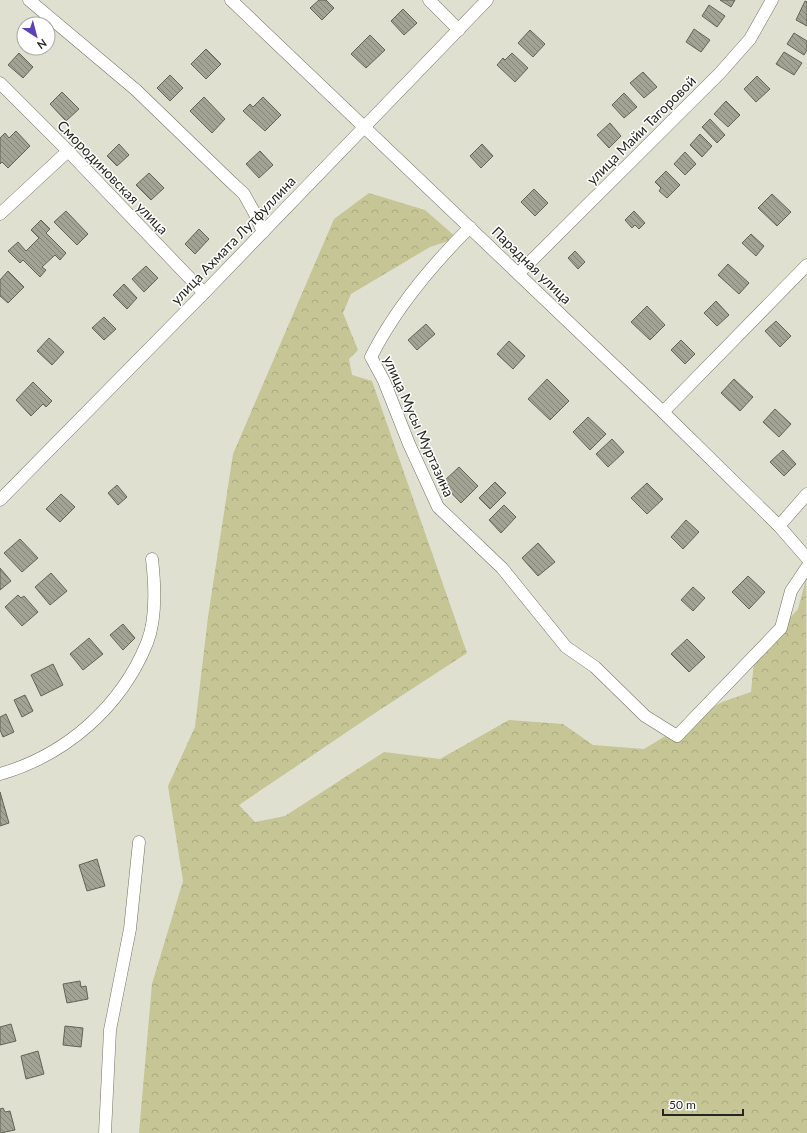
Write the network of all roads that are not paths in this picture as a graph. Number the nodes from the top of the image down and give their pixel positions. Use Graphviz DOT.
graph roads {
  1 [pos="29,0"];
  2 [pos="231,0"];
  3 [pos="429,0"];
  4 [pos="487,0"];
  5 [pos="772,0"];
  6 [pos="458,30"];
  7 [pos="0,83"];
  8 [pos="362,127"];
  9 [pos="68,151"];
  10 [pos="0,214"];
  11 [pos="470,227"];
  12 [pos="263,232"];
  13 [pos="807,265"];
  14 [pos="519,273"];
  15 [pos="204,293"];
  16 [pos="663,412"];
  17 [pos="807,494"];
  18 [pos="0,500"];
  19 [pos="779,526"];
  20 [pos="807,558"];
  21 [pos="152,559"];
  22 [pos="807,567"];
  23 [pos="0,774"];
  24 [pos="139,842"];
  25 [pos="105,1133"];
  1 -- 12 [label="street"];
  2 -- 8 [label="street, Парадная улица"];
  3 -- 6 [label="street"];
  4 -- 6 [label="street, улица Ахмата Лутфуллина"];
  5 -- 14 [label="street, улица Майи Тагоровой"];
  6 -- 8 [label="street, улица Ахмата Лутфуллина"];
  7 -- 9 [label="street, Смородиновская улица"];
  8 -- 11 [label="street, Парадная улица"];
  8 -- 12 [label="street, улица Ахмата Лутфуллина"];
  9 -- 10 [label="street"];
  9 -- 15 [label="street, Смородиновская улица"];
  11 -- 14 [label="street, Парадная улица"];
  11 -- 22 [label="street, улица Мусы Муртазина"];
  12 -- 15 [label="street, улица Ахмата Лутфуллина"];
  13 -- 16 [label="street"];
  14 -- 16 [label="street, Парадная улица"];
  15 -- 18 [label="street, улица Ахмата Лутфуллина"];
  16 -- 19 [label="street, Парадная улица"];
  17 -- 19 [label="street"];
  19 -- 20 [label="street, Парадная улица"];
  21 -- 23 [label="street"];
  24 -- 25 [label="street"];
}
